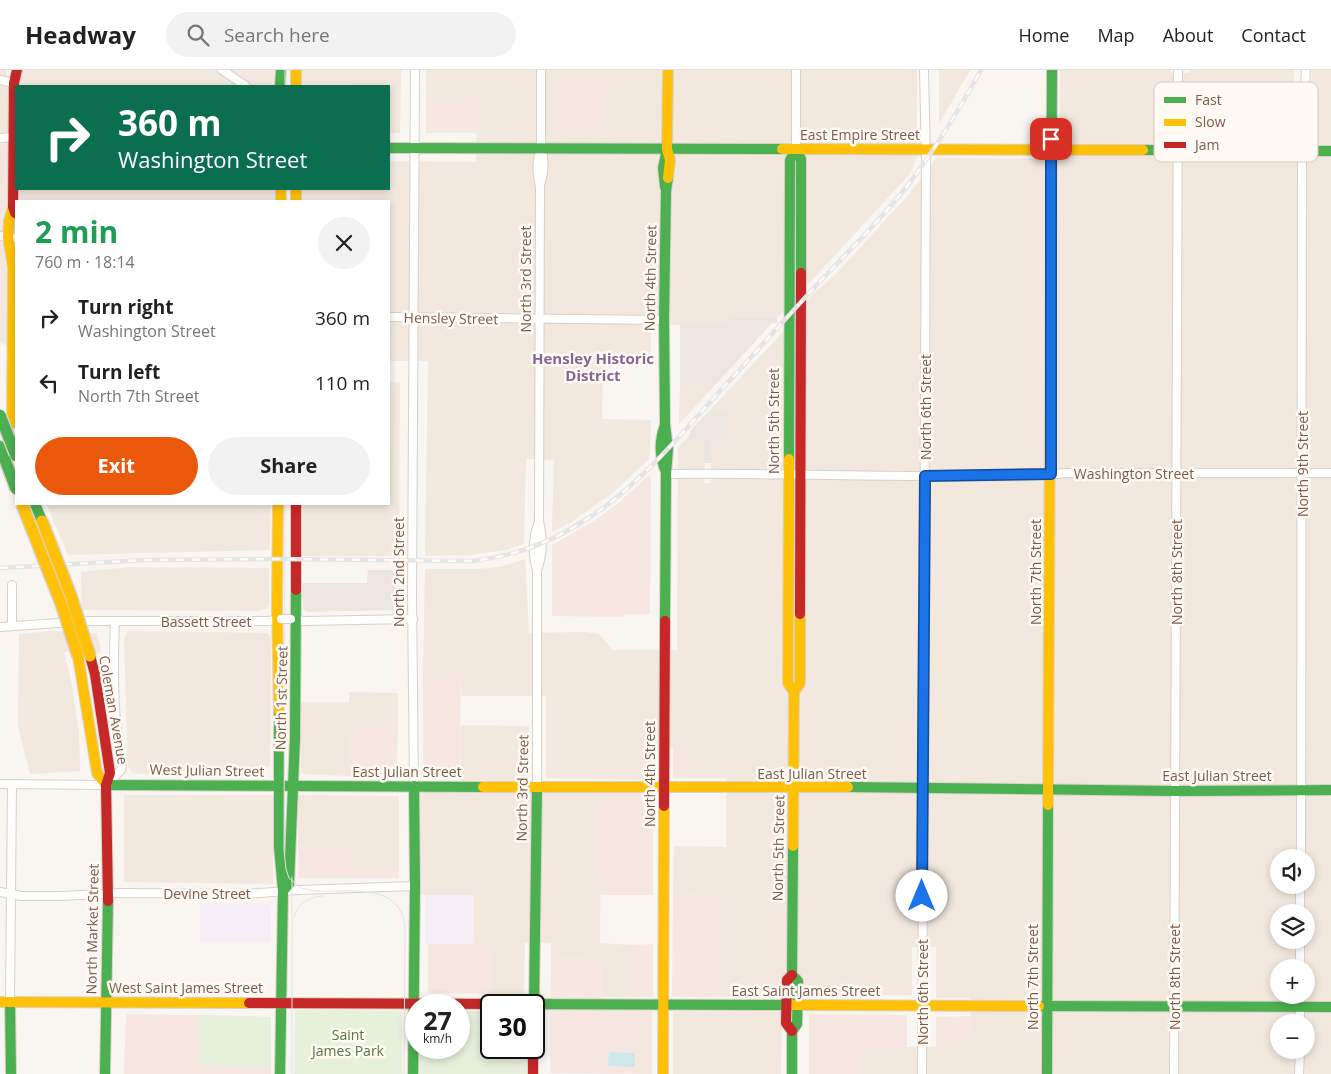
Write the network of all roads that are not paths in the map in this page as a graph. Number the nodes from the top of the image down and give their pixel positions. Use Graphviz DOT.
graph roads {
  1 [pos="11,70"];
  2 [pos="17,70"];
  3 [pos="222,70"];
  4 [pos="281,70"];
  5 [pos="296,70"];
  6 [pos="415,70"];
  7 [pos="541,70"];
  8 [pos="668,70"];
  9 [pos="796,70"];
  10 [pos="924,70"];
  11 [pos="1052,70"];
  12 [pos="0,80"];
  13 [pos="14,83"];
  14 [pos="244,85"];
  15 [pos="280,85"];
  16 [pos="296,85"];
  17 [pos="15,137"];
  18 [pos="0,138"];
  19 [pos="390,148"];
  20 [pos="414,148"];
  21 [pos="541,148"];
  22 [pos="668,149"];
  23 [pos="925,149"];
  24 [pos="796,150"];
  25 [pos="1051,150"];
  26 [pos="1154,150"];
  27 [pos="1318,152"];
  28 [pos="1331,152"];
  29 [pos="1178,162"];
  30 [pos="1303,162"];
  31 [pos="15,212"];
  32 [pos="9,237"];
  33 [pos="15,262"];
  34 [pos="390,317"];
  35 [pos="413,317"];
  36 [pos="540,319"];
  37 [pos="664,320"];
  38 [pos="15,329"];
  39 [pos="0,415"];
  40 [pos="3,427"];
  41 [pos="0,446"];
  42 [pos="15,453"];
  43 [pos="15,454"];
  44 [pos="15,469"];
  45 [pos="6,470"];
  46 [pos="788,473"];
  47 [pos="800,473"];
  48 [pos="1176,473"];
  49 [pos="1302,473"];
  50 [pos="1331,473"];
  51 [pos="666,474"];
  52 [pos="1051,474"];
  53 [pos="925,476"];
  54 [pos="15,486"];
  55 [pos="22,505"];
  56 [pos="35,505"];
  57 [pos="278,505"];
  58 [pos="296,505"];
  59 [pos="12,585"];
  60 [pos="279,620"];
  61 [pos="294,620"];
  62 [pos="413,620"];
  63 [pos="116,621"];
  64 [pos="12,626"];
  65 [pos="0,627"];
  66 [pos="84,656"];
  67 [pos="794,692"];
  68 [pos="0,784"];
  69 [pos="12,784"];
  70 [pos="106,785"];
  71 [pos="280,786"];
  72 [pos="293,786"];
  73 [pos="414,786"];
  74 [pos="537,787"];
  75 [pos="664,787"];
  76 [pos="794,788"];
  77 [pos="922,788"];
  78 [pos="1048,790"];
  79 [pos="1300,790"];
  80 [pos="1331,790"];
  81 [pos="1175,791"];
  82 [pos="1301,849"];
  83 [pos="415,886"];
  84 [pos="282,891"];
  85 [pos="0,892"];
  86 [pos="107,893"];
  87 [pos="10,894"];
  88 [pos="413,994"];
  89 [pos="534,994"];
  90 [pos="5,1002"];
  91 [pos="106,1002"];
  92 [pos="281,1002"];
  93 [pos="405,1003"];
  94 [pos="545,1004"];
  95 [pos="664,1004"];
  96 [pos="792,1004"];
  97 [pos="922,1006"];
  98 [pos="1047,1006"];
  99 [pos="1174,1007"];
  100 [pos="1300,1007"];
  101 [pos="1331,1007"];
  102 [pos="1300,1014"];
  103 [pos="413,1059"];
  104 [pos="533,1059"];
  105 [pos="1300,1059"];
  106 [pos="11,1074"];
  107 [pos="105,1074"];
  108 [pos="280,1074"];
  109 [pos="413,1074"];
  110 [pos="533,1074"];
  111 [pos="663,1074"];
  112 [pos="792,1074"];
  113 [pos="922,1074"];
  114 [pos="1047,1074"];
  115 [pos="1174,1074"];
  116 [pos="1300,1074"];
  1 -- 13 [label="street"];
  2 -- 13 [label="street"];
  3 -- 14 [label="street"];
  4 -- 15 [label="street"];
  5 -- 16 [label="street"];
  6 -- 20 [label="street, North 2nd Street"];
  7 -- 21 [label="street, North 3rd Street"];
  8 -- 22 [label="street, North 4th Street"];
  9 -- 24 [label="street, North 5th Street"];
  10 -- 23 [label="street, North 6th Street"];
  11 -- 25 [label="street, North 7th Street"];
  12 -- 13 [label="street"];
  13 -- 17 [label="street"];
  17 -- 18 [label="street"];
  17 -- 31 [label="street"];
  19 -- 20 [label="street, East Empire Street"];
  20 -- 21 [label="street, East Empire Street"];
  20 -- 35 [label="street, North 2nd Street"];
  21 -- 22 [label="street, East Empire Street"];
  21 -- 36 [label="street, North 3rd Street"];
  22 -- 24 [label="street, East Empire Street"];
  22 -- 37 [label="street, North 4th Street"];
  23 -- 24 [label="street, East Empire Street"];
  23 -- 25 [label="street, East Empire Street"];
  23 -- 53 [label="street, North 6th Street"];
  24 -- 46 [label="street, North 5th Street"];
  24 -- 47 [label="street, North 5th Street"];
  25 -- 26 [label="street, East Empire Street"];
  25 -- 52 [label="street, North 7th Street"];
  27 -- 28 [label="street, East Empire Street"];
  29 -- 48 [label="street, North 8th Street"];
  30 -- 49 [label="street, North 9th Street"];
  31 -- 32 [label="street"];
  32 -- 33 [label="street"];
  33 -- 38 [label="street"];
  34 -- 35 [label="street, Hensley Street"];
  35 -- 36 [label="street, Hensley Street"];
  35 -- 62 [label="street, North 2nd Street"];
  36 -- 37 [label="street, Hensley Street"];
  36 -- 74 [label="street, North 3rd Street"];
  37 -- 51 [label="street, North 4th Street"];
  38 -- 40 [label="street"];
  39 -- 42 [label="street, bridge"];
  40 -- 43 [label="street"];
  41 -- 54 [label="street, bridge"];
  44 -- 45 [label="street"];
  46 -- 47 [label="street, Washington Street"];
  46 -- 51 [label="street, Washington Street"];
  46 -- 67 [label="street, North 5th Street"];
  47 -- 53 [label="street, Washington Street"];
  47 -- 67 [label="street, North 5th Street"];
  48 -- 49 [label="street, Washington Street"];
  48 -- 52 [label="street, Washington Street"];
  48 -- 81 [label="street, North 8th Street"];
  49 -- 50 [label="street, Washington Street"];
  49 -- 79 [label="street, North 9th Street"];
  51 -- 75 [label="street, North 4th Street"];
  52 -- 53 [label="street, Washington Street"];
  52 -- 78 [label="street, North 7th Street"];
  53 -- 77 [label="street, North 6th Street"];
  55 -- 66 [label="street, Coleman Avenue, bridge"];
  56 -- 66 [label="street, Coleman Avenue, bridge"];
  57 -- 60 [label="street, North 1st Street"];
  58 -- 61 [label="street, North 1st Street"];
  59 -- 64 [label="street"];
  60 -- 61 [label="street, Bassett Street, bridge"];
  60 -- 63 [label="street, Bassett Street"];
  60 -- 71 [label="street, North 1st Street"];
  61 -- 62 [label="street, Bassett Street"];
  61 -- 72 [label="street, North 1st Street"];
  62 -- 73 [label="street, North 2nd Street"];
  63 -- 64 [label="street, Bassett Street"];
  63 -- 70 [label="street"];
  64 -- 65 [label="street, Bassett Street"];
  66 -- 70 [label="street, Coleman Avenue"];
  67 -- 76 [label="street, North 5th Street"];
  68 -- 69 [label="street, West Julian Street"];
  69 -- 70 [label="street, West Julian Street"];
  69 -- 87 [label="street"];
  70 -- 71 [label="street, West Julian Street"];
  70 -- 86 [label="street, North Market Street"];
  71 -- 72 [label="street, West Julian Street"];
  71 -- 84 [label="street, North 1st Street"];
  72 -- 73 [label="street, East Julian Street"];
  72 -- 84 [label="street, North 1st Street"];
  73 -- 74 [label="street, East Julian Street"];
  73 -- 83 [label="street, North 2nd Street"];
  74 -- 75 [label="street, East Julian Street"];
  74 -- 89 [label="street, North 3rd Street"];
  75 -- 76 [label="street, East Julian Street"];
  75 -- 95 [label="street, North 4th Street"];
  76 -- 77 [label="street, East Julian Street"];
  76 -- 96 [label="street, North 5th Street"];
  77 -- 78 [label="street, East Julian Street"];
  77 -- 97 [label="street, North 6th Street"];
  78 -- 81 [label="street, East Julian Street"];
  78 -- 98 [label="street, North 7th Street"];
  79 -- 80 [label="street, East Julian Street"];
  79 -- 81 [label="street, East Julian Street"];
  79 -- 82 [label="street, North 9th Street"];
  81 -- 99 [label="street, North 8th Street"];
  83 -- 84 [label="street, Devine Street"];
  83 -- 88 [label="street, North 2nd Street"];
  84 -- 86 [label="street, Devine Street"];
  84 -- 92 [label="street, North 1st Street"];
  85 -- 87 [label="street, Devine Street"];
  86 -- 87 [label="street, Devine Street"];
  86 -- 91 [label="street, North Market Street"];
  87 -- 90 [label="street"];
  90 -- 91 [label="street, West Saint James Street"];
  90 -- 106 [label="street"];
  91 -- 92 [label="street, West Saint James Street"];
  91 -- 107 [label="street, North Market Street"];
  92 -- 93 [label="street, East Saint James Street"];
  92 -- 108 [label="street, North 1st Street"];
  94 -- 95 [label="street, East Saint James Street"];
  95 -- 96 [label="street, East Saint James Street"];
  95 -- 111 [label="street, North 4th Street"];
  96 -- 97 [label="street, East Saint James Street"];
  96 -- 112 [label="street, North 5th Street"];
  97 -- 98 [label="street, East Saint James Street"];
  97 -- 113 [label="street, North 6th Street"];
  98 -- 99 [label="street, East Saint James Street"];
  98 -- 114 [label="street, North 7th Street"];
  99 -- 100 [label="street, East Saint James Street"];
  99 -- 115 [label="street, North 8th Street"];
  100 -- 101 [label="street, East Saint James Street"];
  100 -- 102 [label="street"];
  103 -- 109 [label="street, North 2nd Street"];
  104 -- 110 [label="street"];
  105 -- 116 [label="street"];
}
